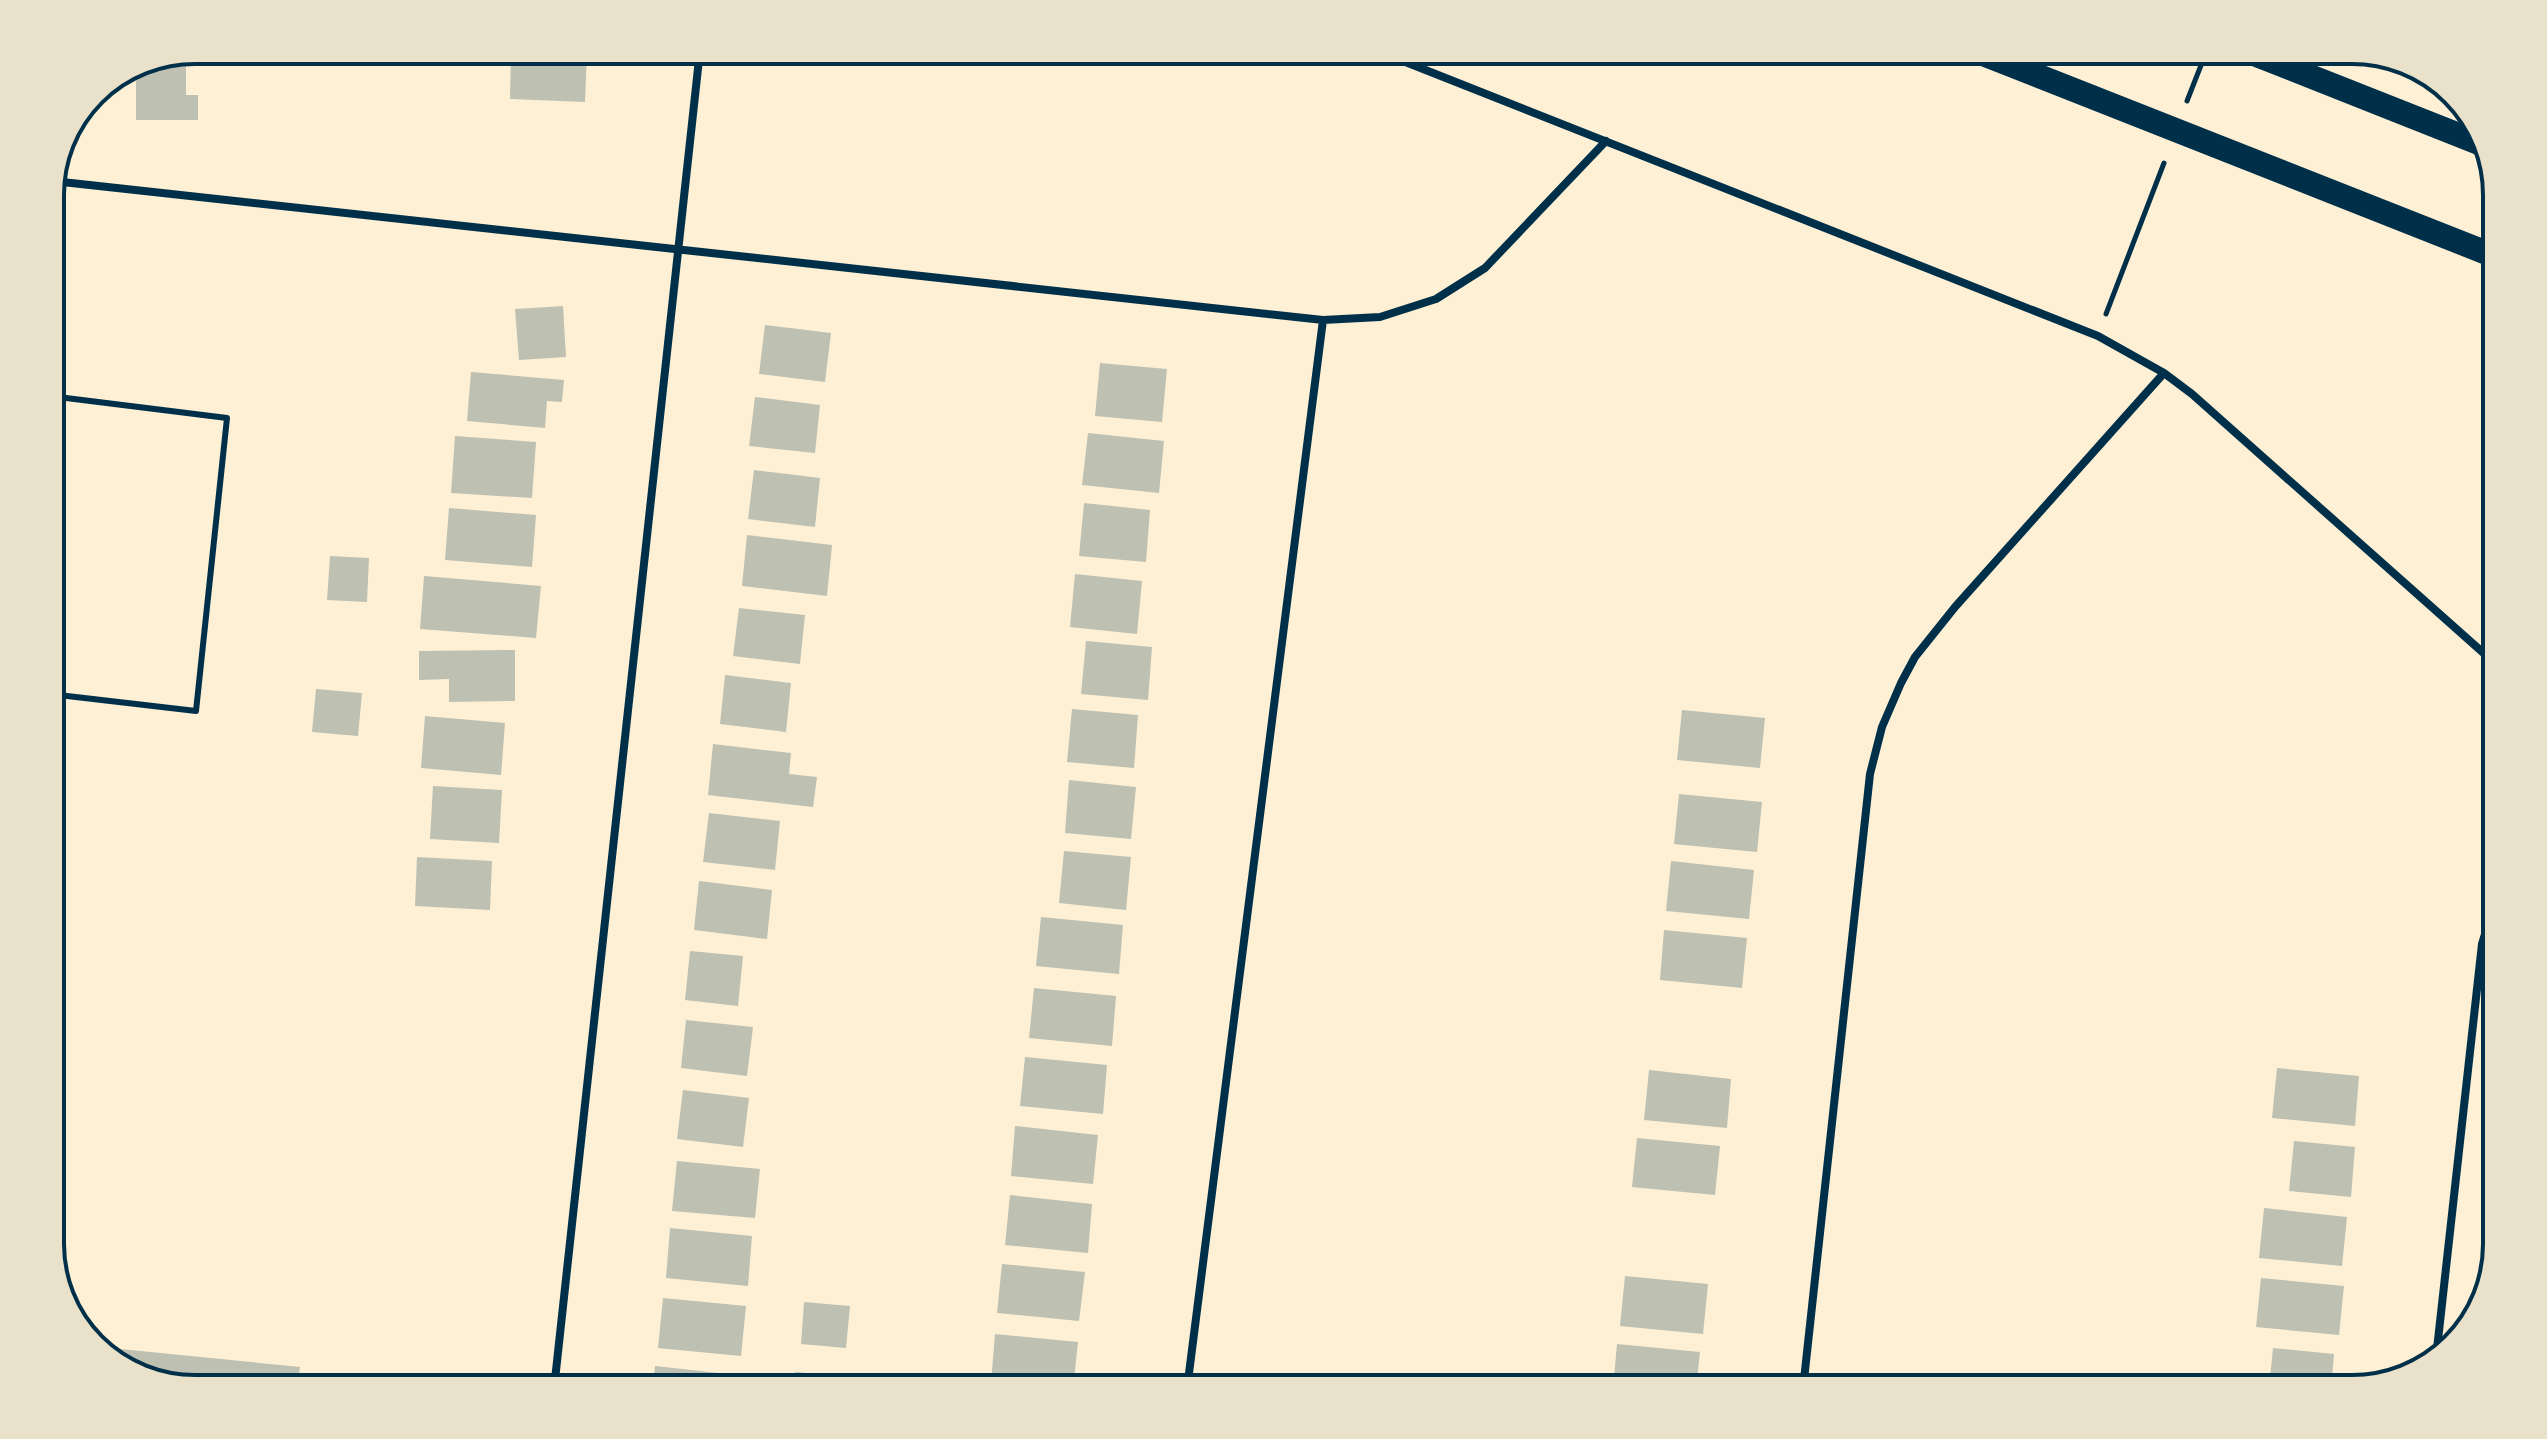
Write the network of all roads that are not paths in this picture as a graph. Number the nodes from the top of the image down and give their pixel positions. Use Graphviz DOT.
graph roads {
  1 [pos="698,64"];
  2 [pos="1411,64"];
  3 [pos="2008,64"];
  4 [pos="2279,64"];
  5 [pos="2470,139"];
  6 [pos="1606,141"];
  7 [pos="65,182"];
  8 [pos="678,249"];
  9 [pos="2483,251"];
  10 [pos="1323,320"];
  11 [pos="2164,373"];
  12 [pos="64,398"];
  13 [pos="2483,653"];
  14 [pos="64,696"];
  15 [pos="2483,941"];
  16 [pos="2438,1343"];
  17 [pos="556,1375"];
  18 [pos="1189,1375"];
  19 [pos="1805,1375"];
  1 -- 8 [label="street"];
  2 -- 6 [label="street"];
  3 -- 9 [label="highway"];
  4 -- 5 [label="highway"];
  6 -- 10 [label="street"];
  6 -- 11 [label="street"];
  7 -- 8 [label="street"];
  8 -- 10 [label="street"];
  8 -- 17 [label="street"];
  10 -- 18 [label="street"];
  11 -- 13 [label="street"];
  11 -- 19 [label="street"];
  12 -- 14 [label="lane"];
  15 -- 16 [label="street"];
}
